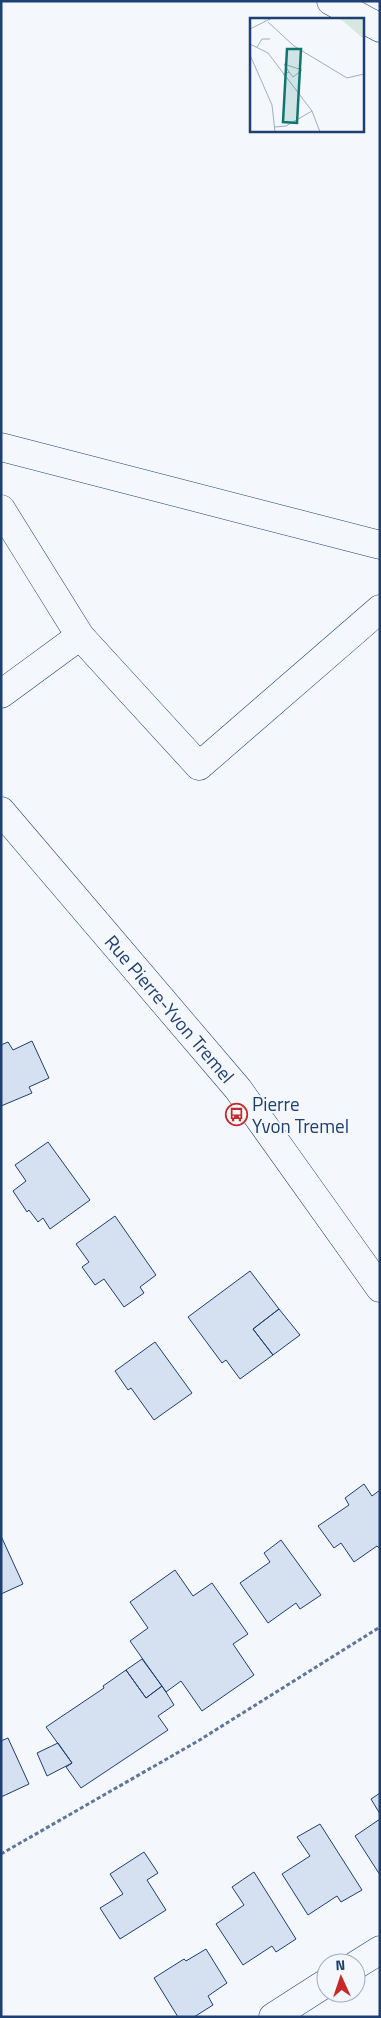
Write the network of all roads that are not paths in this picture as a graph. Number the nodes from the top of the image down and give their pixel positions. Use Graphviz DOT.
graph roads {
  1 [pos="331,1"];
  2 [pos="362,18"];
  3 [pos="364,19"];
  4 [pos="380,28"];
  5 [pos="1,447"];
  6 [pos="1,509"];
  7 [pos="380,544"];
  8 [pos="380,608"];
  9 [pos="80,636"];
  10 [pos="1,694"];
  11 [pos="1,811"];
  12 [pos="380,1288"];
  13 [pos="380,1950"];
  14 [pos="366,1959"];
  15 [pos="316,1989"];
  16 [pos="273,2017"];
  1 -- 2 [label="street"];
  3 -- 4 [label="street"];
  5 -- 7 [label="street"];
  6 -- 9 [label="street"];
  8 -- 9 [label="street"];
  9 -- 10 [label="street"];
  11 -- 12 [label="street, Rue Pierre-Yvon Tremel"];
  13 -- 14 [label="street"];
  15 -- 16 [label="street"];
}
